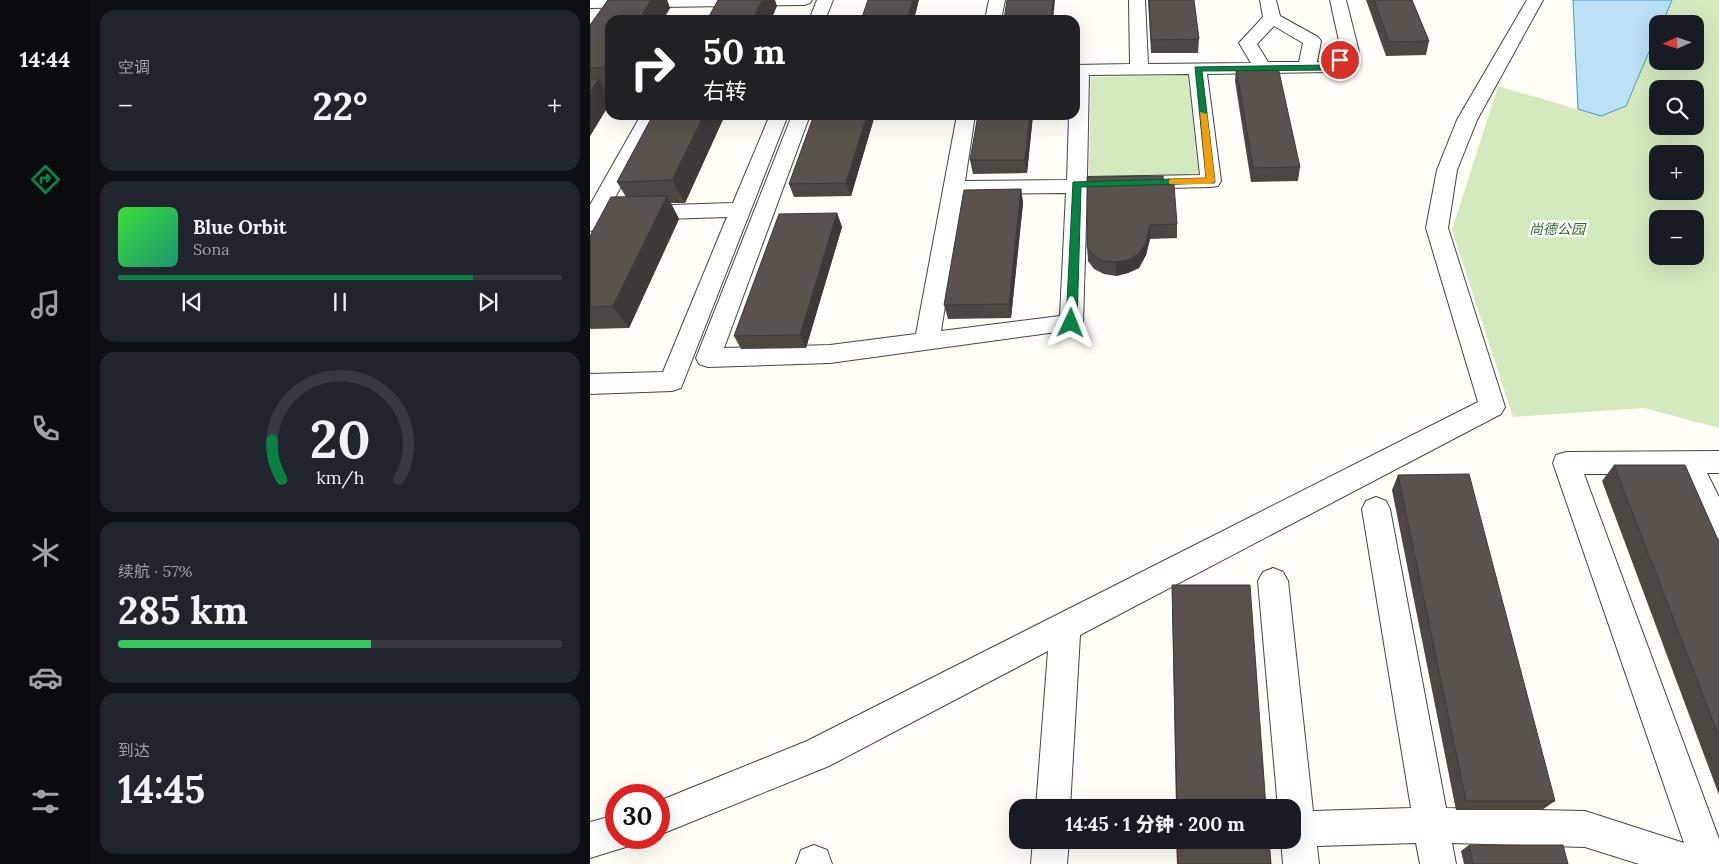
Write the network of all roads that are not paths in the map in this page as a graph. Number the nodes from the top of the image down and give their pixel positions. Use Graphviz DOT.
graph roads {
  1 [pos="804,0"];
  2 [pos="825,0"];
  3 [pos="997,0"];
  4 [pos="1137,0"];
  5 [pos="1268,0"];
  6 [pos="1338,0"];
  7 [pos="1535,0"];
  8 [pos="714,1"];
  9 [pos="601,5"];
  10 [pos="707,15"];
  11 [pos="819,15"];
  12 [pos="994,15"];
  13 [pos="1272,18"];
  14 [pos="1263,68"];
  15 [pos="1307,68"];
  16 [pos="1198,69"];
  17 [pos="1080,70"];
  18 [pos="1139,70"];
  19 [pos="590,96"];
  20 [pos="605,96"];
  21 [pos="647,120"];
  22 [pos="777,120"];
  23 [pos="798,120"];
  24 [pos="965,120"];
  25 [pos="1077,120"];
  26 [pos="1076,185"];
  27 [pos="954,188"];
  28 [pos="741,210"];
  29 [pos="592,220"];
  30 [pos="927,341"];
  31 [pos="590,384"];
  32 [pos="1719,462"];
  33 [pos="1689,463"];
  34 [pos="1376,509"];
  35 [pos="1719,527"];
  36 [pos="1273,581"];
  37 [pos="1065,626"];
  38 [pos="1054,799"];
  39 [pos="1294,799"];
  40 [pos="670,814"];
  41 [pos="1431,825"];
  42 [pos="1301,829"];
  43 [pos="605,836"];
  44 [pos="590,840"];
  45 [pos="1050,849"];
  46 [pos="1299,849"];
  47 [pos="1049,864"];
  48 [pos="1301,864"];
  49 [pos="1438,864"];
  50 [pos="1695,864"];
  51 [pos="1710,864"];
  1 -- 8 [label="street"];
  2 -- 11 [label="street"];
  3 -- 12 [label="street"];
  4 -- 18 [label="street"];
  5 -- 13 [label="street"];
  6 -- 15 [label="street"];
  7 -- 37 [label="street"];
  8 -- 9 [label="street"];
  8 -- 10 [label="street"];
  13 -- 14 [label="street"];
  13 -- 15 [label="street"];
  14 -- 15 [label="street"];
  14 -- 16 [label="street"];
  16 -- 18 [label="street"];
  16 -- 26 [label="street"];
  17 -- 18 [label="street"];
  19 -- 20 [label="street"];
  21 -- 29 [label="street"];
  22 -- 28 [label="street"];
  23 -- 30 [label="street"];
  24 -- 27 [label="street"];
  25 -- 26 [label="street"];
  26 -- 27 [label="street"];
  26 -- 30 [label="street"];
  27 -- 30 [label="street"];
  28 -- 29 [label="street"];
  28 -- 31 [label="street"];
  32 -- 33 [label="street"];
  33 -- 35 [label="street"];
  33 -- 51 [label="street"];
  34 -- 41 [label="street"];
  36 -- 39 [label="street"];
  37 -- 38 [label="street"];
  37 -- 40 [label="street"];
  41 -- 42 [label="street"];
  41 -- 49 [label="street"];
  41 -- 50 [label="street"];
  43 -- 44 [label="street"];
  45 -- 47 [label="street"];
  46 -- 48 [label="street"];
}
